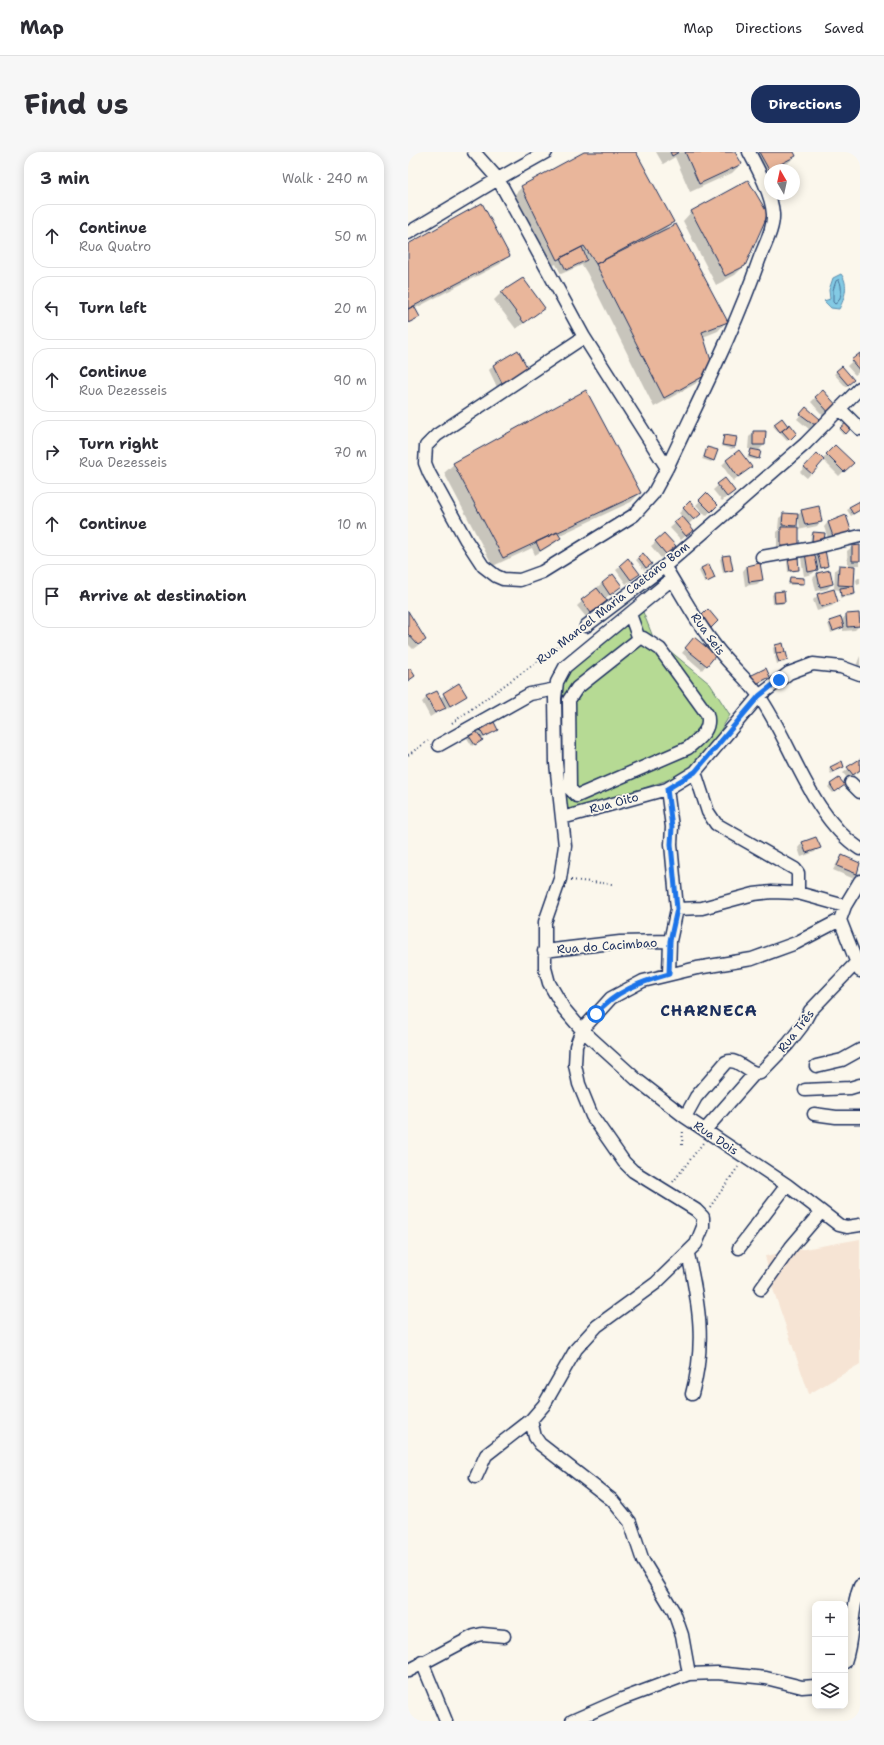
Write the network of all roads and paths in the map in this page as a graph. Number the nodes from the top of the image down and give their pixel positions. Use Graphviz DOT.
graph roads {
  1 [pos="474,152"];
  2 [pos="546,152"];
  3 [pos="749,152"];
  4 [pos="498,179"];
  5 [pos="408,233"];
  6 [pos="584,336"];
  7 [pos="860,388"];
  8 [pos="840,409"];
  9 [pos="860,429"];
  10 [pos="667,468"];
  11 [pos="860,536"];
  12 [pos="762,557"];
  13 [pos="665,566"];
  14 [pos="672,579"];
  15 [pos="630,614"];
  16 [pos="586,626"];
  17 [pos="639,640"];
  18 [pos="860,674"];
  19 [pos="556,689"];
  20 [pos="759,696"];
  21 [pos="446,727"];
  22 [pos="436,741"];
  23 [pos="408,755"];
  24 [pos="695,772"];
  25 [pos="851,783"];
  26 [pos="667,789"];
  27 [pos="860,792"];
  28 [pos="562,818"];
  29 [pos="860,849"];
  30 [pos="560,879"];
  31 [pos="860,881"];
  32 [pos="612,884"];
  33 [pos="798,893"];
  34 [pos="845,906"];
  35 [pos="677,909"];
  36 [pos="840,920"];
  37 [pos="670,941"];
  38 [pos="544,951"];
  39 [pos="858,967"];
  40 [pos="669,974"];
  41 [pos="582,1030"];
  42 [pos="860,1050"];
  43 [pos="816,1066"];
  44 [pos="755,1073"];
  45 [pos="860,1085"];
  46 [pos="805,1090"];
  47 [pos="814,1114"];
  48 [pos="685,1117"];
  49 [pos="860,1117"];
  50 [pos="707,1132"];
  51 [pos="744,1157"];
  52 [pos="787,1185"];
  53 [pos="666,1192"];
  54 [pos="821,1212"];
  55 [pos="703,1216"];
  56 [pos="860,1225"];
  57 [pos="739,1248"];
  58 [pos="688,1254"];
  59 [pos="761,1289"];
  60 [pos="692,1394"];
  61 [pos="531,1420"];
  62 [pos="476,1477"];
  63 [pos="860,1586"];
  64 [pos="504,1636"];
  65 [pos="848,1654"];
  66 [pos="422,1662"];
  67 [pos="408,1670"];
  68 [pos="689,1674"];
  69 [pos="812,1686"];
  70 [pos="446,1721"];
  71 [pos="572,1721"];
  1 -- 4 [label="street"];
  2 -- 4 [label="street"];
  3 -- 10 [label="street"];
  4 -- 5 [label="street"];
  4 -- 6 [label="street"];
  6 -- 10 [label="street"];
  6 -- 10 [label="street"];
  7 -- 8 [label="street, Rua Manoel Maria Caetano Bom"];
  8 -- 9 [label="street"];
  8 -- 13 [label="street, Rua Manoel Maria Caetano Bom"];
  11 -- 12 [label="street"];
  13 -- 14 [label="street, Rua Seis"];
  13 -- 16 [label="street, Rua Manoel Maria Caetano Bom"];
  14 -- 15 [label="street"];
  14 -- 20 [label="street, Rua Seis"];
  15 -- 17 [label="street"];
  15 -- 19 [label="street"];
  16 -- 21 [label="path, Rua Manoel Maria Caetano Bom"];
  17 -- 17 [label="street"];
  18 -- 20 [label="street, Rua Oito"];
  19 -- 22 [label="street"];
  19 -- 28 [label="street, Rua Dois"];
  20 -- 24 [label="street, Rua Oito"];
  20 -- 29 [label="street, Rua Seis"];
  22 -- 23 [label="path"];
  24 -- 26 [label="street, Rua Oito"];
  24 -- 33 [label="street"];
  25 -- 27 [label="street"];
  26 -- 28 [label="street, Rua Oito"];
  26 -- 35 [label="street"];
  28 -- 30 [label="street, Rua Dois"];
  30 -- 32 [label="path"];
  30 -- 38 [label="street, Rua Dois"];
  31 -- 34 [label="street"];
  33 -- 34 [label="street"];
  33 -- 35 [label="street"];
  34 -- 36 [label="street"];
  35 -- 37 [label="street"];
  36 -- 39 [label="street"];
  36 -- 40 [label="street"];
  37 -- 38 [label="street, Rua do Cacimbao"];
  37 -- 40 [label="street"];
  38 -- 41 [label="street, Rua Dois"];
  39 -- 44 [label="street, Rua Três"];
  40 -- 41 [label="street"];
  41 -- 48 [label="street, Rua Dois"];
  41 -- 53 [label="street"];
  42 -- 43 [label="street"];
  44 -- 48 [label="street"];
  44 -- 50 [label="street, Rua Três"];
  45 -- 46 [label="street"];
  47 -- 49 [label="street"];
  48 -- 50 [label="street, Rua Dois"];
  50 -- 51 [label="street, Rua Dois"];
  50 -- 53 [label="path"];
  51 -- 52 [label="street, Rua Dois"];
  51 -- 55 [label="path"];
  52 -- 54 [label="street, Rua Dois"];
  52 -- 57 [label="street"];
  53 -- 55 [label="street"];
  54 -- 56 [label="street, Rua Dois"];
  54 -- 59 [label="street"];
  55 -- 58 [label="street"];
  58 -- 60 [label="street"];
  58 -- 61 [label="street"];
  61 -- 62 [label="street"];
  61 -- 68 [label="street"];
  63 -- 65 [label="street"];
  64 -- 66 [label="street"];
  66 -- 67 [label="street"];
  66 -- 70 [label="street"];
  68 -- 69 [label="street"];
  68 -- 71 [label="street"];
}
